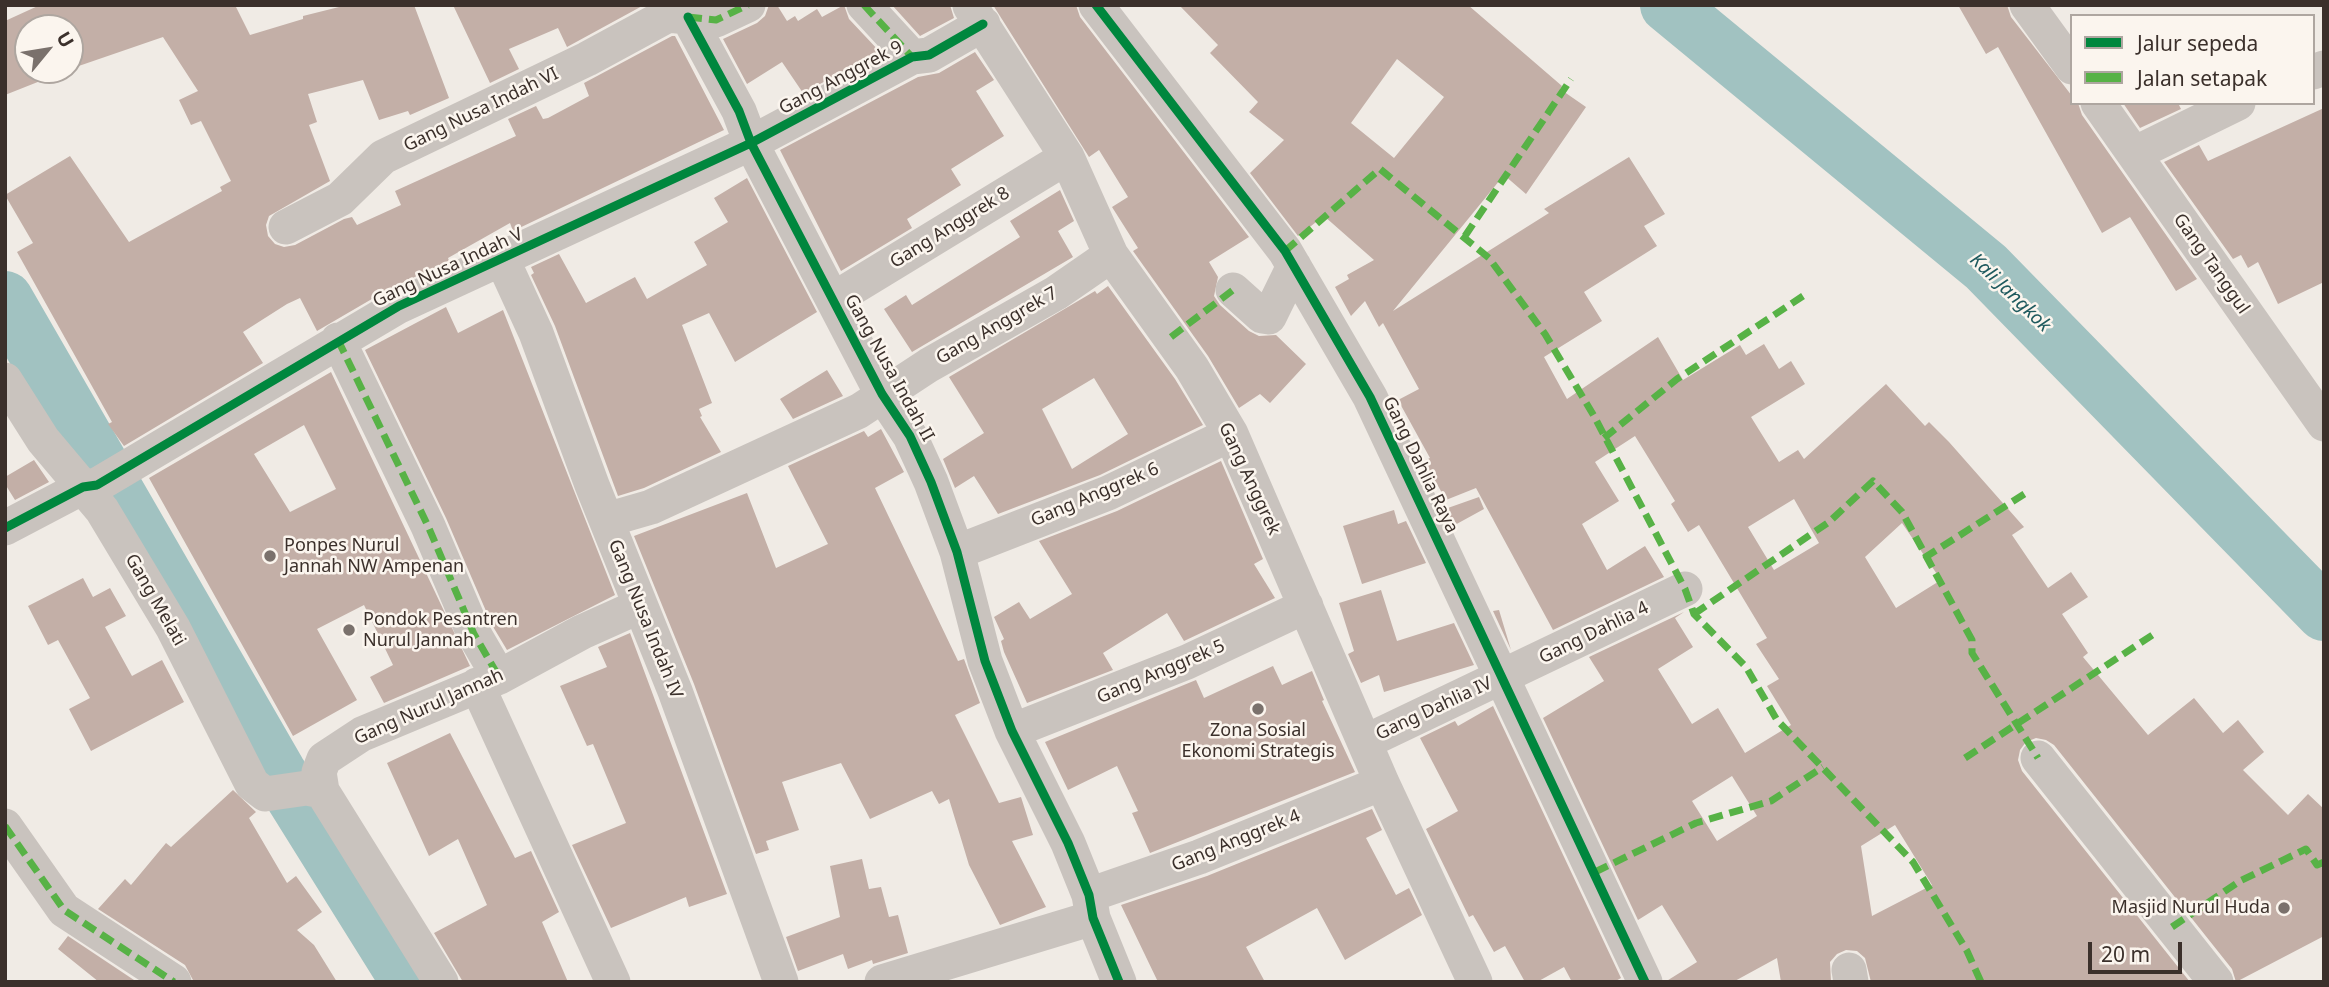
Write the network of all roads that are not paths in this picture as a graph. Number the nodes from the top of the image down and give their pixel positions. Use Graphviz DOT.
graph roads {
  1 [pos="748,5"];
  2 [pos="864,5"];
  3 [pos="1096,5"];
  4 [pos="2027,5"];
  5 [pos="976,14"];
  6 [pos="688,17"];
  7 [pos="912,57"];
  8 [pos="2070,64"];
  9 [pos="2099,105"];
  10 [pos="2234,105"];
  11 [pos="751,143"];
  12 [pos="2134,154"];
  13 [pos="1066,157"];
  14 [pos="286,228"];
  15 [pos="1111,255"];
  16 [pos="502,259"];
  17 [pos="1294,266"];
  18 [pos="1233,290"];
  19 [pos="834,299"];
  20 [pos="338,340"];
  21 [pos="5,380"];
  22 [pos="882,394"];
  23 [pos="2324,424"];
  24 [pos="1231,434"];
  25 [pos="102,480"];
  26 [pos="606,520"];
  27 [pos="5,528"];
  28 [pos="957,552"];
  29 [pos="1685,589"];
  30 [pos="640,606"];
  31 [pos="1306,606"];
  32 [pos="1502,676"];
  33 [pos="488,681"];
  34 [pos="1012,731"];
  35 [pos="1365,741"];
  36 [pos="2038,758"];
  37 [pos="1382,783"];
  38 [pos="301,791"];
  39 [pos="5,826"];
  40 [pos="1091,907"];
  41 [pos="174,982"];
  42 [pos="440,982"];
  43 [pos="613,982"];
  44 [pos="780,982"];
  45 [pos="882,982"];
  46 [pos="1119,982"];
  47 [pos="1475,982"];
  48 [pos="1645,982"];
  49 [pos="2216,982"];
  1 -- 6 [label="street, Gang Nusa Indah VI"];
  2 -- 7 [label="street"];
  3 -- 17 [label="street, Gang Dahlia Raya"];
  4 -- 8 [label="street"];
  5 -- 7 [label="street, Gang Anggrek 9"];
  5 -- 13 [label="street, Gang Anggrek"];
  6 -- 11 [label="street, Gang Nusa Indah II"];
  6 -- 14 [label="street, Gang Nusa Indah VI"];
  7 -- 11 [label="street, Gang Anggrek 9"];
  9 -- 12 [label="street, Gang Tanggul"];
  10 -- 12 [label="street"];
  11 -- 16 [label="street, Gang Nusa Indah V"];
  11 -- 19 [label="street, Gang Nusa Indah II"];
  12 -- 23 [label="street, Gang Tanggul"];
  13 -- 15 [label="street, Gang Anggrek"];
  13 -- 19 [label="street, Gang Anggrek 8"];
  15 -- 22 [label="street, Gang Anggrek 7"];
  15 -- 24 [label="street, Gang Anggrek"];
  16 -- 20 [label="street, Gang Nusa Indah V"];
  16 -- 26 [label="street, Gang Nusa Indah IV"];
  17 -- 18 [label="street"];
  17 -- 32 [label="street, Gang Dahlia Raya"];
  19 -- 22 [label="street, Gang Nusa Indah II"];
  20 -- 25 [label="street, Gang Nusa Indah V"];
  20 -- 33 [label="street"];
  21 -- 25 [label="street, Gang Melati"];
  22 -- 26 [label="street, Gang Anggrek 7"];
  22 -- 28 [label="street, Gang Nusa Indah II"];
  24 -- 28 [label="street, Gang Anggrek 6"];
  24 -- 31 [label="street, Gang Anggrek"];
  25 -- 27 [label="street, Gang Nusa Indah V"];
  25 -- 38 [label="street, Gang Melati"];
  26 -- 30 [label="street, Gang Nusa Indah IV"];
  28 -- 34 [label="street, Gang Nusa Indah II"];
  29 -- 32 [label="street, Gang Dahlia 4"];
  30 -- 33 [label="street, Gang Nurul Jannah"];
  30 -- 44 [label="street, Gang Nusa Indah IV"];
  31 -- 34 [label="street, Gang Anggrek 5"];
  31 -- 35 [label="street, Gang Anggrek"];
  32 -- 35 [label="street, Gang Dahlia IV"];
  32 -- 48 [label="street, Gang Dahlia Raya"];
  33 -- 38 [label="street, Gang Nurul Jannah"];
  33 -- 43 [label="street"];
  34 -- 40 [label="street, Gang Nusa Indah II"];
  35 -- 37 [label="street, Gang Anggrek"];
  36 -- 49 [label="street"];
  37 -- 40 [label="street, Gang Anggrek 4"];
  37 -- 47 [label="street, Gang Anggrek"];
  38 -- 42 [label="street, Gang Melati"];
  39 -- 41 [label="street"];
  40 -- 45 [label="street, Gang Anggrek 4"];
  40 -- 46 [label="street, Gang Nusa Indah II"];
}
